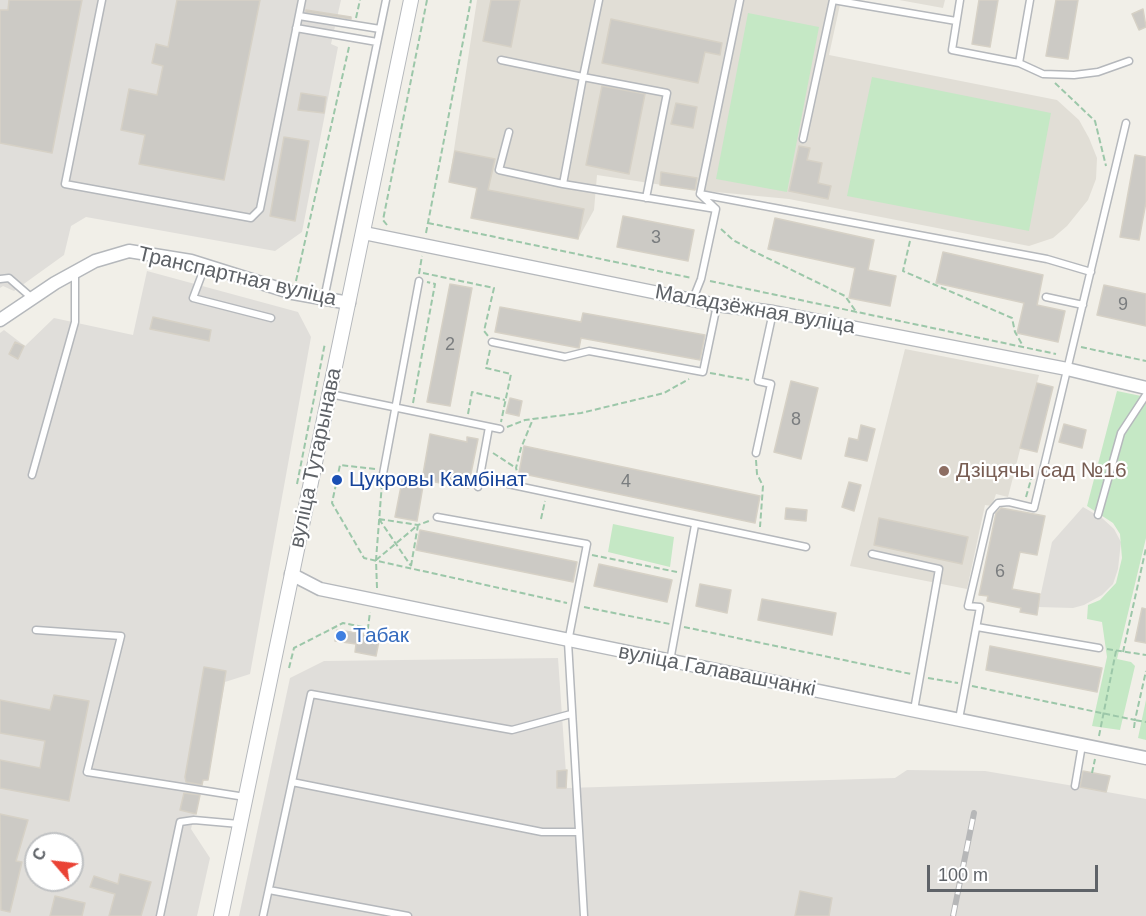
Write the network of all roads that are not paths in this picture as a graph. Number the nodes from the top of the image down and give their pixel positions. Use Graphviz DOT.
graph roads {
  1 [pos="102,0"];
  2 [pos="302,0"];
  3 [pos="386,0"];
  4 [pos="411,0"];
  5 [pos="599,0"];
  6 [pos="740,0"];
  7 [pos="960,0"];
  8 [pos="1030,0"];
  9 [pos="299,16"];
  10 [pos="956,21"];
  11 [pos="296,28"];
  12 [pos="380,29"];
  13 [pos="377,42"];
  14 [pos="501,60"];
  15 [pos="1129,61"];
  16 [pos="1019,63"];
  17 [pos="583,77"];
  18 [pos="1126,123"];
  19 [pos="509,132"];
  20 [pos="803,139"];
  21 [pos="563,184"];
  22 [pos="700,194"];
  23 [pos="646,198"];
  24 [pos="716,209"];
  25 [pos="364,233"];
  26 [pos="206,265"];
  27 [pos="75,272"];
  28 [pos="1091,272"];
  29 [pos="0,279"];
  30 [pos="419,281"];
  31 [pos="1046,297"];
  32 [pos="32,298"];
  33 [pos="324,299"];
  34 [pos="693,299"];
  35 [pos="349,303"];
  36 [pos="717,305"];
  37 [pos="1083,305"];
  38 [pos="774,312"];
  39 [pos="271,318"];
  40 [pos="0,320"];
  41 [pos="492,342"];
  42 [pos="1068,363"];
  43 [pos="1146,388"];
  44 [pos="330,394"];
  45 [pos="1146,395"];
  46 [pos="396,408"];
  47 [pos="489,427"];
  48 [pos="500,429"];
  49 [pos="756,453"];
  50 [pos="383,472"];
  51 [pos="32,475"];
  52 [pos="508,484"];
  53 [pos="478,487"];
  54 [pos="1098,515"];
  55 [pos="437,517"];
  56 [pos="695,525"];
  57 [pos="806,547"];
  58 [pos="872,554"];
  59 [pos="291,574"];
  60 [pos="977,627"];
  61 [pos="36,630"];
  62 [pos="568,642"];
  63 [pos="1099,648"];
  64 [pos="670,661"];
  65 [pos="914,710"];
  66 [pos="571,714"];
  67 [pos="959,719"];
  68 [pos="1082,745"];
  69 [pos="1146,758"];
  70 [pos="292,782"];
  71 [pos="1075,786"];
  72 [pos="246,797"];
  73 [pos="240,824"];
  74 [pos="579,832"];
  75 [pos="269,890"];
  76 [pos="160,916"];
  77 [pos="221,916"];
  78 [pos="264,916"];
  79 [pos="408,916"];
  80 [pos="584,916"];
  1 -- 11 [label="lane"];
  2 -- 9 [label="lane"];
  3 -- 12 [label="lane"];
  4 -- 25 [label="street, вуліца Тутарынава"];
  5 -- 17 [label="lane"];
  6 -- 22 [label="lane"];
  7 -- 10 [label="lane"];
  8 -- 16 [label="lane"];
  9 -- 11 [label="lane"];
  9 -- 12 [label="lane"];
  10 -- 16 [label="lane"];
  10 -- 20 [label="lane"];
  11 -- 13 [label="lane"];
  12 -- 13 [label="lane"];
  13 -- 33 [label="lane"];
  14 -- 17 [label="lane"];
  15 -- 16 [label="lane"];
  17 -- 21 [label="lane"];
  17 -- 23 [label="lane"];
  18 -- 28 [label="lane"];
  19 -- 21 [label="lane"];
  21 -- 23 [label="lane"];
  22 -- 24 [label="lane"];
  22 -- 28 [label="lane"];
  23 -- 24 [label="lane"];
  24 -- 34 [label="lane"];
  25 -- 34 [label="street, Маладзёжная вуліца"];
  25 -- 35 [label="street, вуліца Тутарынава"];
  26 -- 27 [label="street, Транспартная вуліца"];
  26 -- 33 [label="street, Транспартная вуліца"];
  26 -- 39 [label="lane"];
  27 -- 32 [label="street, Транспартная вуліца"];
  27 -- 51 [label="lane"];
  28 -- 37 [label="lane"];
  29 -- 32 [label="lane"];
  30 -- 46 [label="lane"];
  31 -- 37 [label="lane"];
  32 -- 40 [label="street, Транспартная вуліца"];
  33 -- 35 [label="street, Транспартная вуліца"];
  34 -- 36 [label="street, Маладзёжная вуліца"];
  35 -- 44 [label="street, вуліца Тутарынава"];
  36 -- 38 [label="street, Маладзёжная вуліца"];
  36 -- 41 [label="lane"];
  37 -- 42 [label="lane"];
  38 -- 42 [label="street, Маладзёжная вуліца"];
  38 -- 49 [label="lane"];
  42 -- 43 [label="street, Маладзёжная вуліца"];
  42 -- 60 [label="lane"];
  44 -- 46 [label="lane"];
  44 -- 59 [label="street, вуліца Тутарынава"];
  45 -- 54 [label="lane"];
  46 -- 47 [label="lane"];
  46 -- 50 [label="lane"];
  47 -- 48 [label="lane"];
  47 -- 53 [label="lane"];
  52 -- 56 [label="lane"];
  55 -- 62 [label="lane"];
  56 -- 57 [label="lane"];
  56 -- 64 [label="lane"];
  58 -- 65 [label="lane"];
  59 -- 62 [label="street, вуліца Галавашчанкі"];
  59 -- 72 [label="street, вуліца Тутарынава"];
  60 -- 63 [label="lane"];
  60 -- 67 [label="lane"];
  61 -- 72 [label="lane"];
  62 -- 64 [label="street, вуліца Галавашчанкі"];
  62 -- 66 [label="lane"];
  64 -- 65 [label="street, вуліца Галавашчанкі"];
  65 -- 67 [label="street, вуліца Галавашчанкі"];
  66 -- 70 [label="lane"];
  66 -- 74 [label="lane"];
  67 -- 68 [label="street, вуліца Галавашчанкі"];
  68 -- 69 [label="street, вуліца Галавашчанкі"];
  68 -- 71 [label="lane"];
  70 -- 74 [label="lane"];
  70 -- 75 [label="lane"];
  72 -- 73 [label="street, вуліца Тутарынава"];
  73 -- 76 [label="lane"];
  73 -- 77 [label="street, вуліца Тутарынава"];
  74 -- 80 [label="lane"];
  75 -- 78 [label="lane"];
  75 -- 79 [label="lane"];
}
